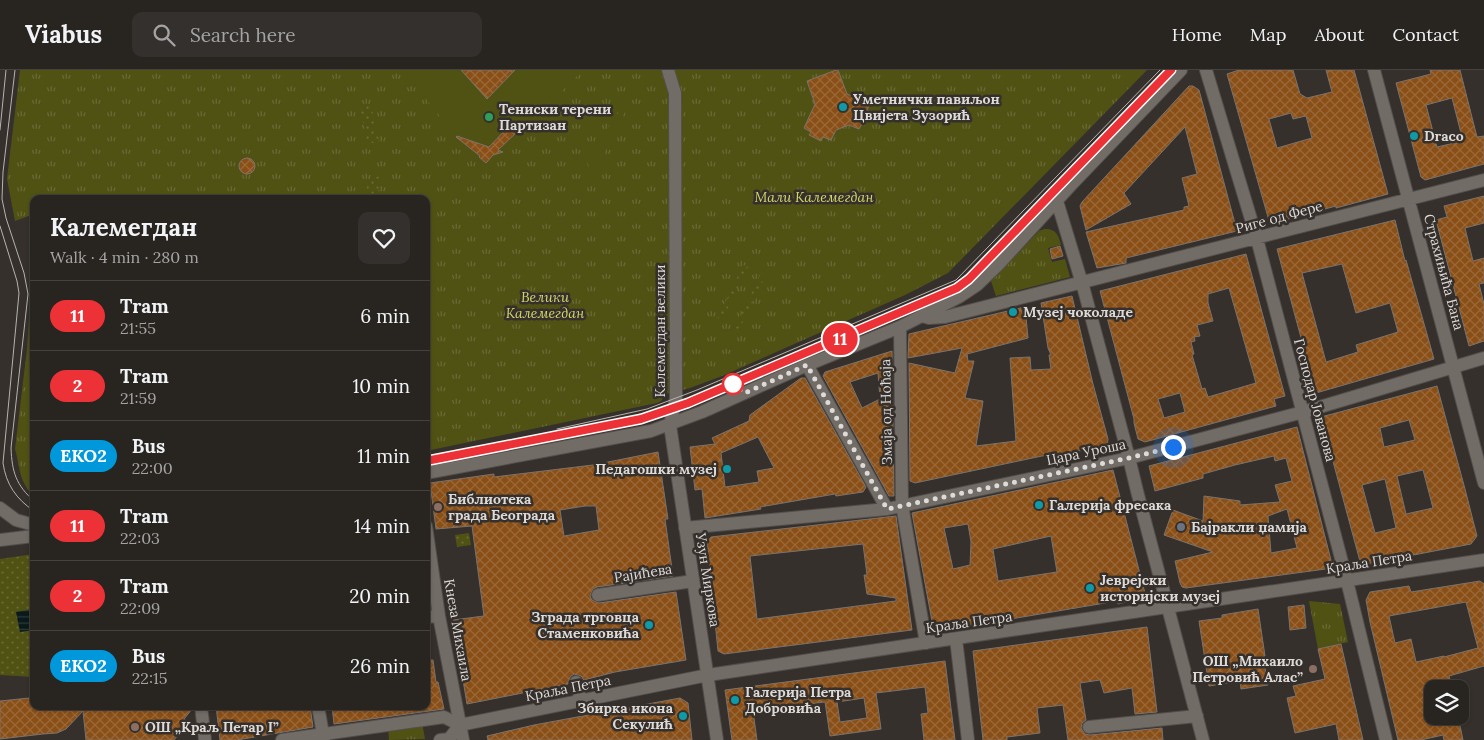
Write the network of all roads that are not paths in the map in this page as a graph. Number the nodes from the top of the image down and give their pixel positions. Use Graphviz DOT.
graph roads {
  1 [pos="668,70"];
  2 [pos="1181,70"];
  3 [pos="1206,70"];
  4 [pos="1374,70"];
  5 [pos="1484,180"];
  6 [pos="1409,199"];
  7 [pos="1057,201"];
  8 [pos="1257,239"];
  9 [pos="1082,283"];
  10 [pos="922,316"];
  11 [pos="900,327"];
  12 [pos="1484,358"];
  13 [pos="807,365"];
  14 [pos="1454,368"];
  15 [pos="1303,412"];
  16 [pos="670,425"];
  17 [pos="1129,458"];
  18 [pos="430,472"];
  19 [pos="1484,483"];
  20 [pos="902,505"];
  21 [pos="0,508"];
  22 [pos="887,509"];
  23 [pos="30,524"];
  24 [pos="685,528"];
  25 [pos="30,536"];
  26 [pos="0,540"];
  27 [pos="430,552"];
  28 [pos="1484,560"];
  29 [pos="693,581"];
  30 [pos="1347,581"];
  31 [pos="598,595"];
  32 [pos="1168,608"];
  33 [pos="440,616"];
  34 [pos="430,617"];
  35 [pos="956,640"];
  36 [pos="926,643"];
  37 [pos="708,675"];
  38 [pos="576,682"];
  39 [pos="581,701"];
  40 [pos="201,710"];
  41 [pos="319,710"];
  42 [pos="1197,716"];
  43 [pos="460,725"];
  44 [pos="1089,727"];
  45 [pos="323,737"];
  46 [pos="205,740"];
  47 [pos="282,740"];
  48 [pos="440,740"];
  49 [pos="463,740"];
  50 [pos="717,740"];
  51 [pos="968,740"];
  52 [pos="1203,740"];
  53 [pos="1386,740"];
  1 -- 16 [label="street, Калемегдан велики"];
  2 -- 7 [label="street"];
  3 -- 8 [label="street, Господар Јованова"];
  4 -- 6 [label="street, Страхињића Бана"];
  5 -- 6 [label="street, Риге од Фере"];
  6 -- 8 [label="street, Риге од Фере"];
  6 -- 14 [label="street, Страхињића Бана"];
  7 -- 9 [label="street"];
  7 -- 10 [label="street"];
  8 -- 9 [label="street, Риге од Фере"];
  8 -- 15 [label="street, Господар Јованова"];
  9 -- 10 [label="street, Риге од Фере"];
  9 -- 17 [label="street"];
  10 -- 11 [label="street"];
  11 -- 13 [label="street"];
  11 -- 20 [label="street, Змаја од Ноћаја"];
  12 -- 14 [label="street, Цара Уроша"];
  13 -- 16 [label="street"];
  13 -- 22 [label="street"];
  14 -- 15 [label="street, Цара Уроша"];
  14 -- 19 [label="street, Страхињића Бана"];
  15 -- 17 [label="street, Цара Уроша"];
  15 -- 30 [label="street, Господар Јованова"];
  16 -- 18 [label="street"];
  16 -- 24 [label="street, Узун Миркова"];
  17 -- 20 [label="street, Цара Уроша"];
  17 -- 32 [label="street"];
  20 -- 22 [label="street, Цара Уроша"];
  20 -- 36 [label="street, Змаја од Ноћаја"];
  21 -- 23 [label="street"];
  22 -- 24 [label="street, Цара Уроша"];
  24 -- 29 [label="street, Узун Миркова"];
  25 -- 26 [label="street"];
  27 -- 33 [label="street, Кнеза Михаила"];
  28 -- 30 [label="street, Краља Петра"];
  29 -- 31 [label="street, Рајићева"];
  29 -- 37 [label="street, Узун Миркова"];
  30 -- 32 [label="street, Краља Петра"];
  30 -- 53 [label="street, Господар Јованова"];
  32 -- 35 [label="street, Краља Петра"];
  32 -- 42 [label="street"];
  33 -- 34 [label="street"];
  33 -- 43 [label="street, Кнеза Михаила"];
  35 -- 36 [label="street, Краља Петра"];
  35 -- 51 [label="street"];
  36 -- 37 [label="street, Краља Петра"];
  37 -- 39 [label="street, Краља Петра"];
  37 -- 50 [label="street, Узун Миркова"];
  38 -- 39 [label="street"];
  39 -- 43 [label="street, Краља Петра"];
  40 -- 46 [label="street"];
  41 -- 45 [label="street"];
  42 -- 44 [label="street"];
  42 -- 52 [label="street"];
  43 -- 45 [label="street, Краља Петра"];
  43 -- 48 [label="street, Краља Петра"];
  43 -- 49 [label="street, Кнеза Михаила"];
  45 -- 47 [label="street, Краља Петра"];
}
